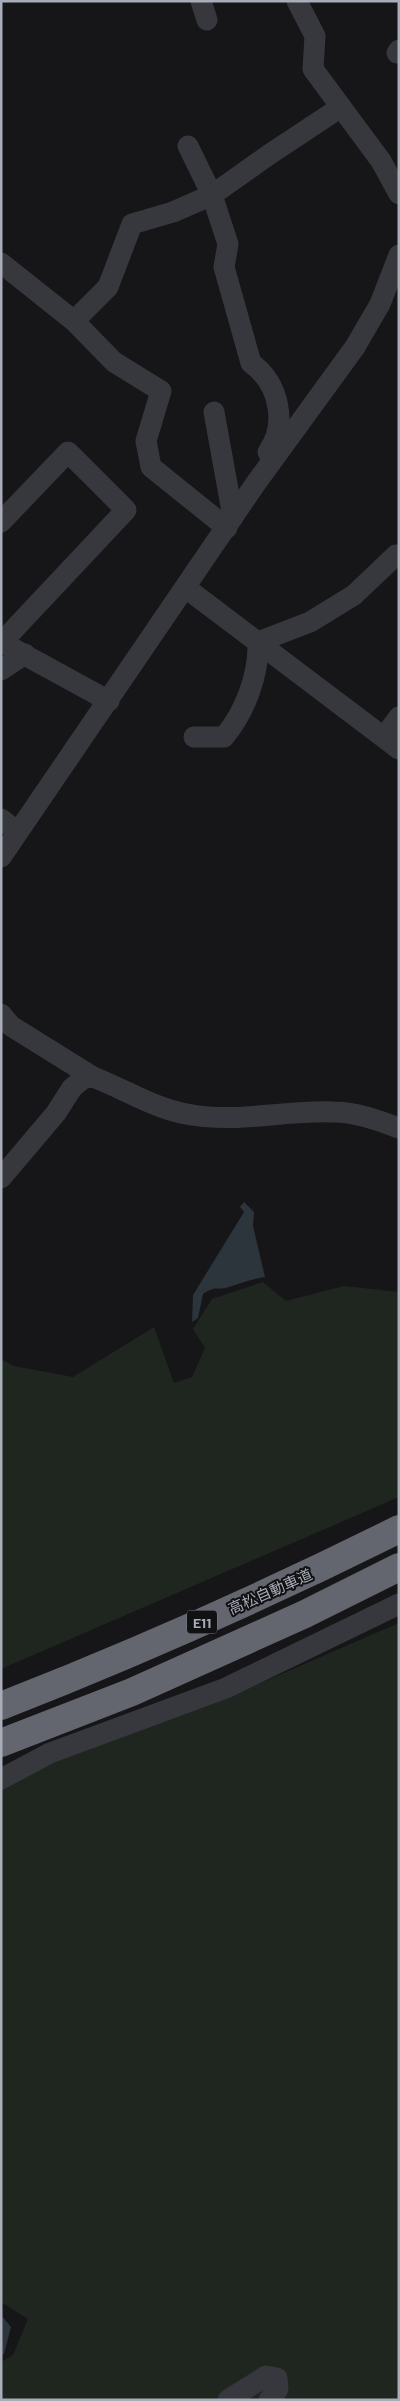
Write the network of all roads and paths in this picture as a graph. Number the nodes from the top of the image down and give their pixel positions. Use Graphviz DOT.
graph roads {
  1 [pos="298,1"];
  2 [pos="341,107"];
  3 [pos="188,146"];
  4 [pos="399,194"];
  5 [pos="212,195"];
  6 [pos="399,255"];
  7 [pos="1,263"];
  8 [pos="74,321"];
  9 [pos="214,412"];
  10 [pos="256,483"];
  11 [pos="1,522"];
  12 [pos="230,522"];
  13 [pos="399,557"];
  14 [pos="186,588"];
  15 [pos="2,642"];
  16 [pos="258,642"];
  17 [pos="25,654"];
  18 [pos="1,670"];
  19 [pos="109,701"];
  20 [pos="399,717"];
  21 [pos="194,737"];
  22 [pos="391,743"];
  23 [pos="1,819"];
  24 [pos="18,832"];
  25 [pos="1,857"];
  26 [pos="1,1014"];
  27 [pos="93,1077"];
  28 [pos="399,1128"];
  29 [pos="1,1178"];
  30 [pos="399,1529"];
  31 [pos="399,1568"];
  32 [pos="399,1604"];
  33 [pos="1,1706"];
  34 [pos="1,1743"];
  35 [pos="1,1779"];
  36 [pos="228,2400"];
  37 [pos="269,2400"];
  1 -- 2 [label="street"];
  2 -- 4 [label="street"];
  2 -- 5 [label="street"];
  3 -- 5 [label="street"];
  5 -- 8 [label="street"];
  5 -- 10 [label="street"];
  6 -- 10 [label="street"];
  7 -- 8 [label="street"];
  8 -- 12 [label="street"];
  9 -- 12 [label="street"];
  10 -- 12 [label="street"];
  11 -- 15 [label="street"];
  12 -- 14 [label="street"];
  13 -- 16 [label="street"];
  14 -- 16 [label="street"];
  14 -- 19 [label="street"];
  15 -- 17 [label="street"];
  16 -- 21 [label="street"];
  16 -- 22 [label="street"];
  17 -- 18 [label="street"];
  17 -- 19 [label="street"];
  19 -- 24 [label="street"];
  20 -- 22 [label="street"];
  23 -- 24 [label="street"];
  24 -- 25 [label="street"];
  26 -- 27 [label="street"];
  27 -- 28 [label="street"];
  27 -- 29 [label="street"];
  30 -- 33 [label="highway, 高松自動車道 / E11"];
  31 -- 34 [label="highway, E11"];
  32 -- 35 [label="street"];
  36 -- 37 [label="street"];
}
